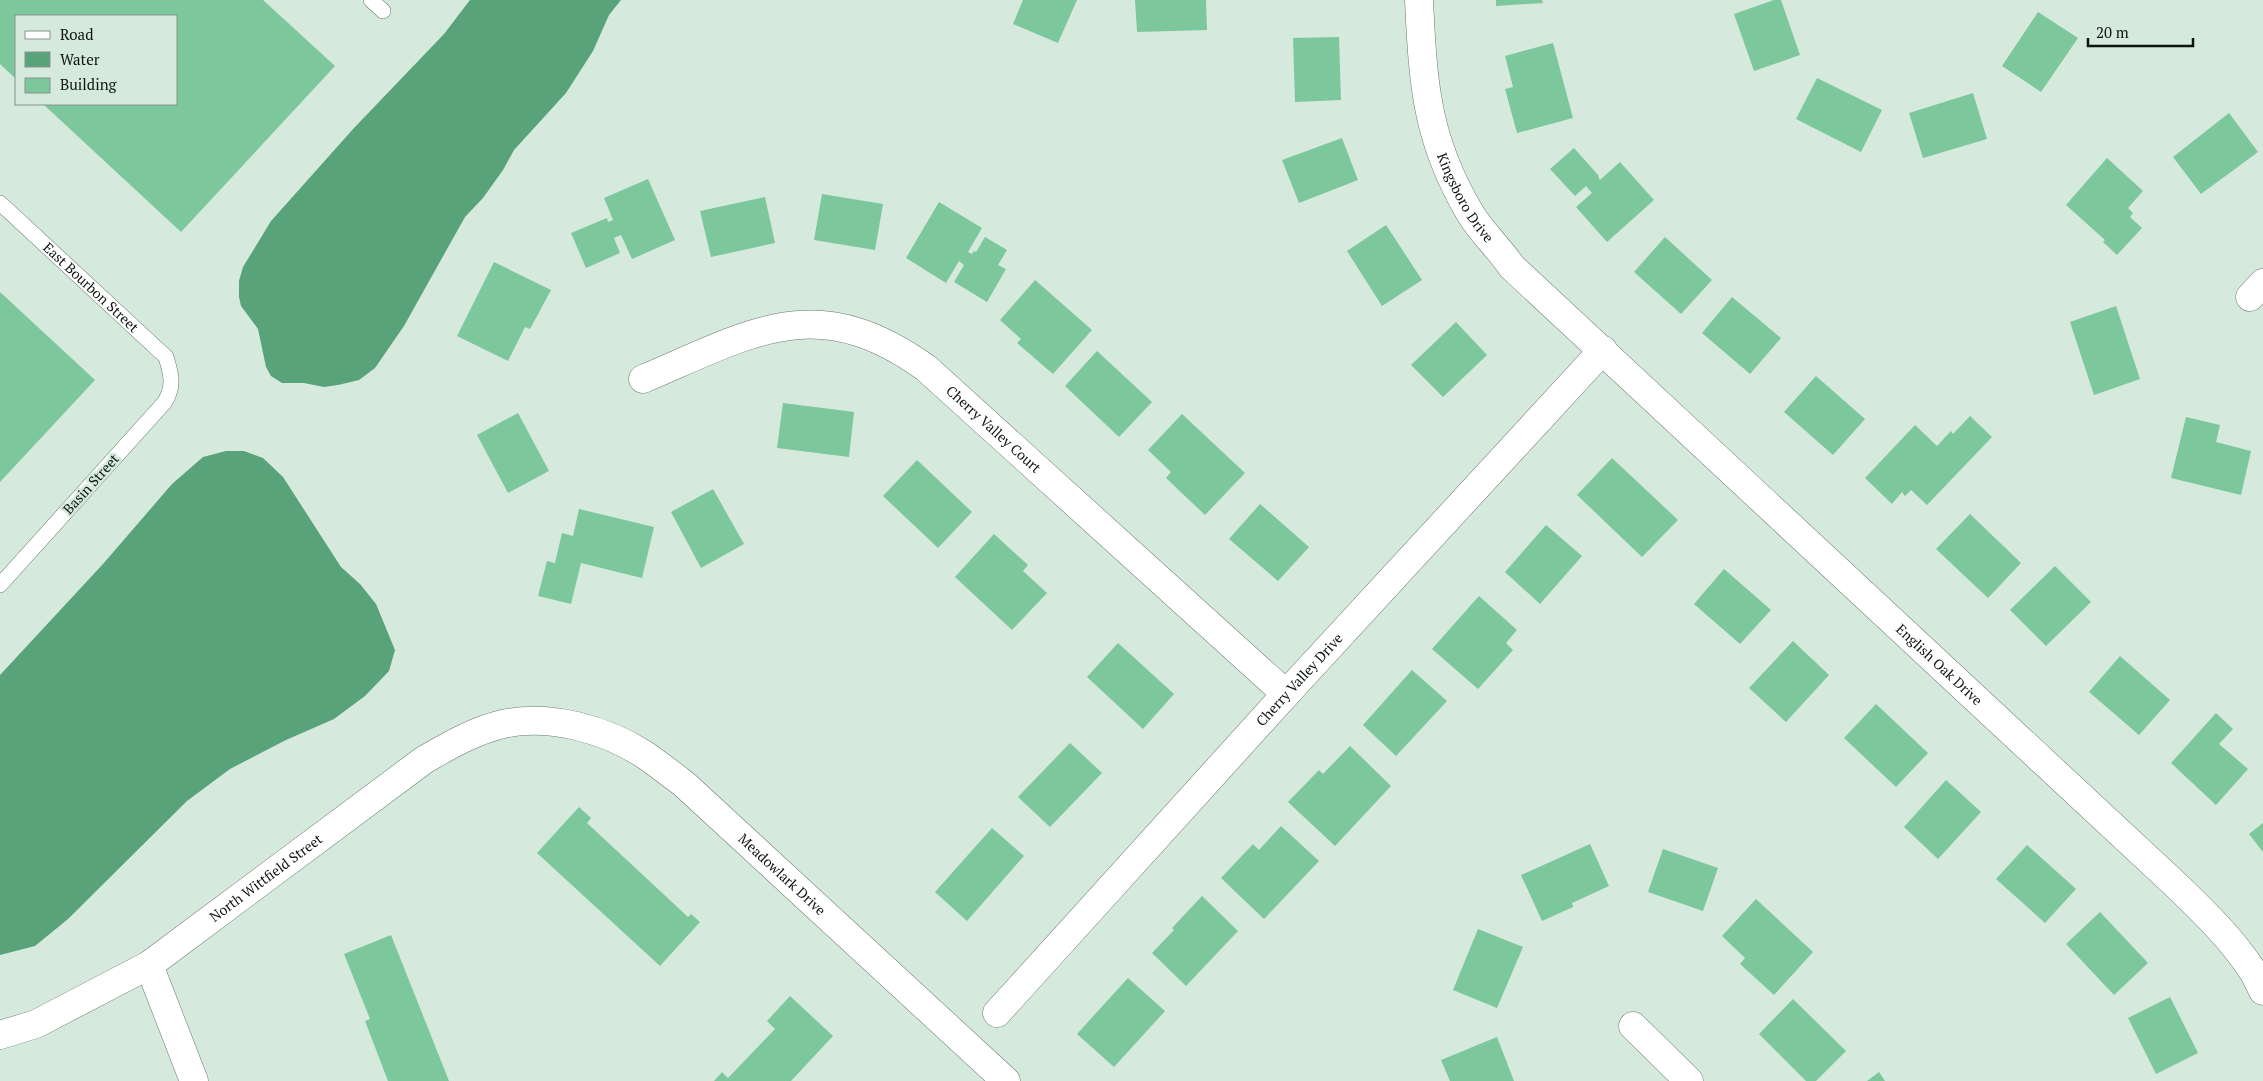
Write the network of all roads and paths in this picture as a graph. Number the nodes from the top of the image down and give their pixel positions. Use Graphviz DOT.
graph roads {
  1 [pos="370,0"];
  2 [pos="1419,0"];
  3 [pos="383,12"];
  4 [pos="0,204"];
  5 [pos="1603,350"];
  6 [pos="172,378"];
  7 [pos="643,380"];
  8 [pos="0,585"];
  9 [pos="1286,694"];
  10 [pos="530,720"];
  11 [pos="149,965"];
  12 [pos="2263,991"];
  13 [pos="998,1013"];
  14 [pos="1633,1026"];
  15 [pos="0,1034"];
  16 [pos="194,1081"];
  17 [pos="1006,1081"];
  18 [pos="1689,1081"];
  1 -- 3 [label="lane"];
  2 -- 5 [label="street, Kingsboro Drive"];
  4 -- 6 [label="lane, East Bourbon Street"];
  5 -- 9 [label="street, Cherry Valley Drive"];
  5 -- 12 [label="street, English Oak Drive"];
  6 -- 8 [label="lane, Basin Street"];
  7 -- 9 [label="street, Cherry Valley Court"];
  9 -- 13 [label="street, Cherry Valley Drive"];
  10 -- 11 [label="street, North Wittfield Street"];
  10 -- 17 [label="street, Meadowlark Drive"];
  11 -- 15 [label="street, North Wittfield Street"];
  11 -- 16 [label="street"];
  14 -- 18 [label="street"];
}
